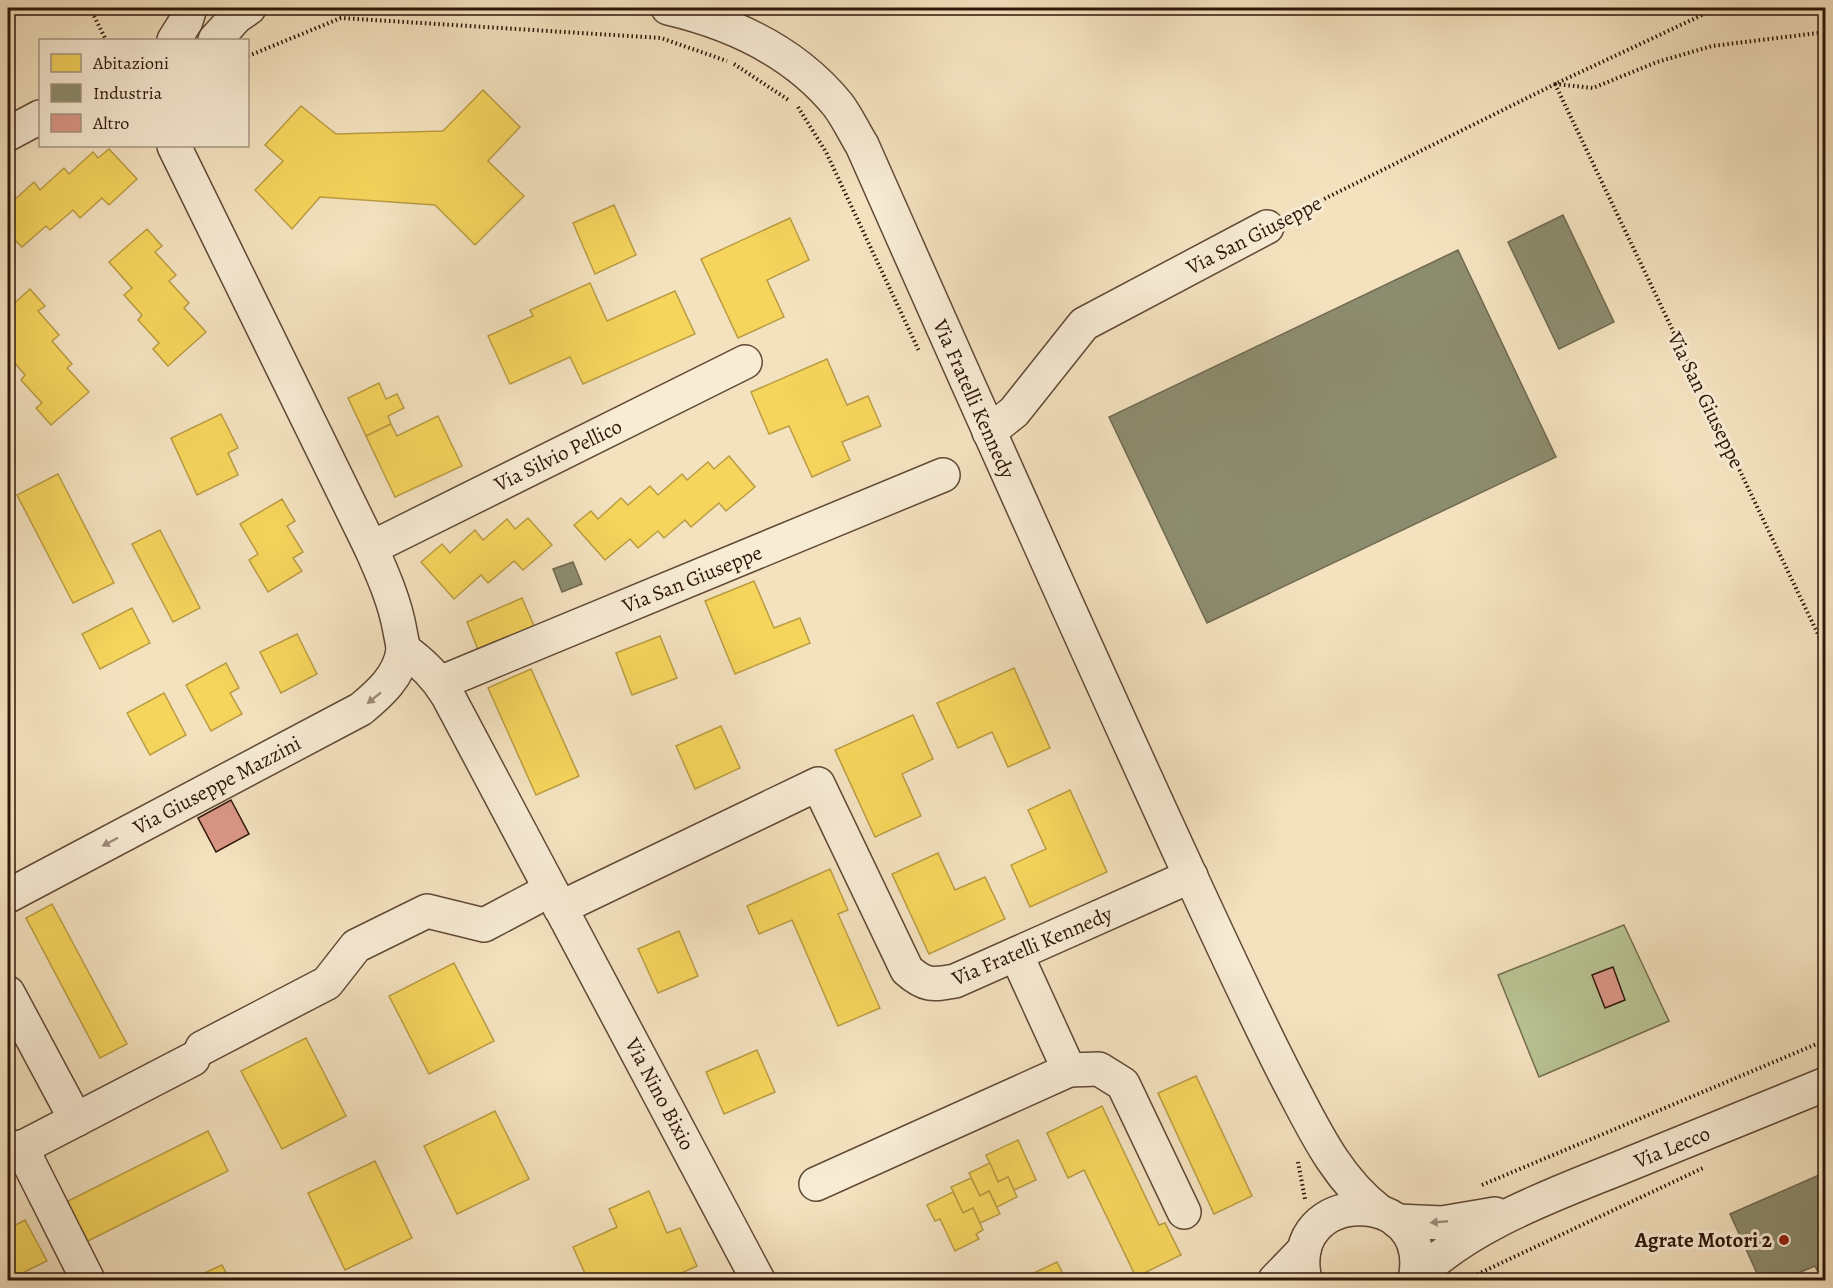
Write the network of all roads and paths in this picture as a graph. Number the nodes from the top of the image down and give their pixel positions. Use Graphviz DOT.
graph roads {
  1 [pos="90,8"];
  2 [pos="190,8"];
  3 [pos="249,8"];
  4 [pos="668,8"];
  5 [pos="1717,8"];
  6 [pos="1826,32"];
  7 [pos="106,39"];
  8 [pos="175,39"];
  9 [pos="216,39"];
  10 [pos="249,56"];
  11 [pos="1554,84"];
  12 [pos="39,118"];
  13 [pos="8,134"];
  14 [pos="174,147"];
  15 [pos="186,147"];
  16 [pos="197,192"];
  17 [pos="1267,227"];
  18 [pos="922,357"];
  19 [pos="745,362"];
  20 [pos="989,432"];
  21 [pos="944,475"];
  22 [pos="371,548"];
  23 [pos="1826,651"];
  24 [pos="399,661"];
  25 [pos="440,683"];
  26 [pos="1191,876"];
  27 [pos="8,896"];
  28 [pos="555,899"];
  29 [pos="1016,954"];
  30 [pos="8,993"];
  31 [pos="1826,1040"];
  32 [pos="1069,1070"];
  33 [pos="1826,1084"];
  34 [pos="76,1120"];
  35 [pos="1320,1141"];
  36 [pos="14,1151"];
  37 [pos="1707,1167"];
  38 [pos="816,1184"];
  39 [pos="1481,1185"];
  40 [pos="1518,1210"];
  41 [pos="1184,1212"];
  42 [pos="1388,1216"];
  43 [pos="1308,1254"];
  44 [pos="1415,1280"];
  45 [pos="88,1281"];
  46 [pos="758,1281"];
  47 [pos="1275,1281"];
  48 [pos="1465,1281"];
  1 -- 7 [label="path"];
  2 -- 8 [label="street"];
  3 -- 9 [label="street"];
  4 -- 20 [label="street, Via Fratelli Kennedy"];
  5 -- 11 [label="path, Via San Giuseppe"];
  6 -- 11 [label="path"];
  10 -- 18 [label="path"];
  11 -- 17 [label="path, Via San Giuseppe"];
  11 -- 23 [label="path, Via San Giuseppe"];
  12 -- 13 [label="street"];
  14 -- 16 [label="street"];
  15 -- 16 [label="street"];
  16 -- 22 [label="street"];
  17 -- 20 [label="street, Via San Giuseppe"];
  19 -- 22 [label="street, Via Silvio Pellico"];
  20 -- 26 [label="street, Via Fratelli Kennedy"];
  21 -- 25 [label="street, Via San Giuseppe"];
  22 -- 24 [label="street"];
  24 -- 25 [label="street, Via Nino Bixio"];
  24 -- 27 [label="street, Via Giuseppe Mazzini, one-way"];
  25 -- 28 [label="street, Via Nino Bixio"];
  26 -- 29 [label="street, Via Fratelli Kennedy"];
  26 -- 35 [label="street, Via Fratelli Kennedy"];
  28 -- 29 [label="street, Via Fratelli Kennedy"];
  28 -- 34 [label="street"];
  28 -- 46 [label="street, Via Nino Bixio"];
  29 -- 32 [label="street"];
  30 -- 34 [label="street"];
  31 -- 39 [label="path"];
  32 -- 38 [label="street"];
  32 -- 41 [label="street"];
  33 -- 40 [label="street, Via Lecco"];
  34 -- 36 [label="street"];
  35 -- 42 [label="street, Via Fratelli Kennedy"];
  35 -- 43 [label="street, Via Fratelli Kennedy"];
  36 -- 45 [label="street"];
  37 -- 48 [label="path"];
  40 -- 42 [label="street, Via Lecco, one-way"];
  40 -- 44 [label="street, Via Lecco"];
  42 -- 43 [label="street, Via Lecco"];
  42 -- 44 [label="street, Via Lecco"];
  43 -- 47 [label="street, Via Lecco"];
}
